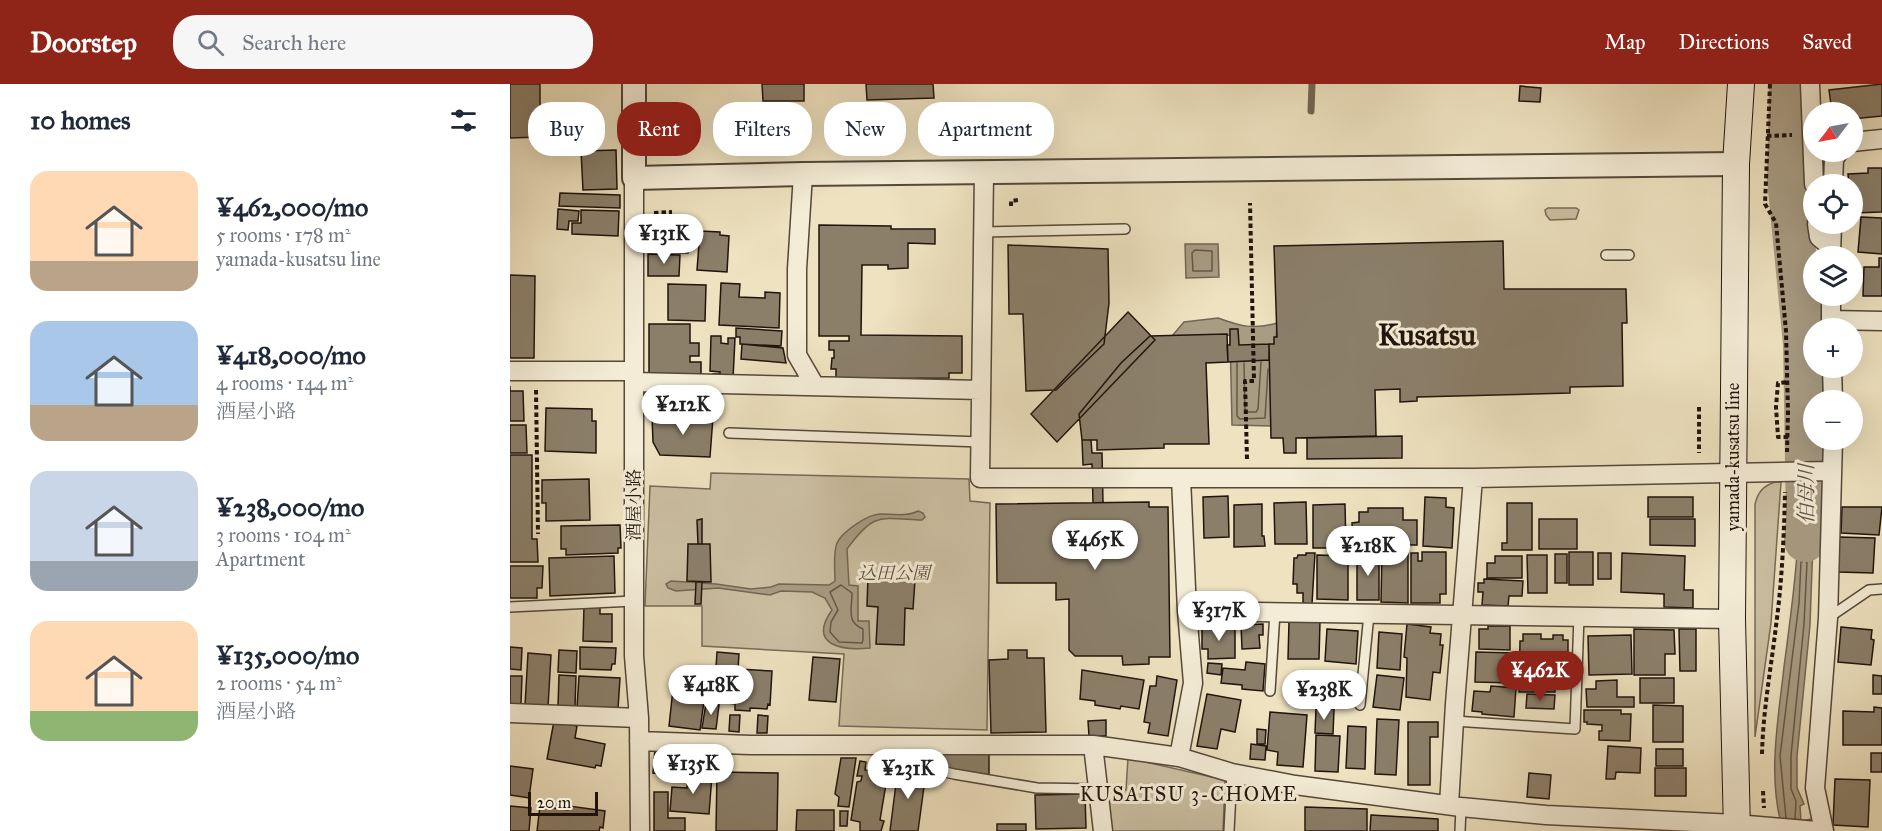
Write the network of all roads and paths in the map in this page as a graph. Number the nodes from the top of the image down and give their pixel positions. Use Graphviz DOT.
graph roads {
  1 [pos="634,84"];
  2 [pos="1741,84"];
  3 [pos="1770,84"];
  4 [pos="1810,84"];
  5 [pos="1810,102"];
  6 [pos="1803,134"];
  7 [pos="1767,136"];
  8 [pos="1882,139"];
  9 [pos="1863,141"];
  10 [pos="1736,164"];
  11 [pos="984,173"];
  12 [pos="803,174"];
  13 [pos="634,178"];
  14 [pos="1018,200"];
  15 [pos="1250,203"];
  16 [pos="1011,206"];
  17 [pos="1125,229"];
  18 [pos="983,232"];
  19 [pos="1606,255"];
  20 [pos="1629,255"];
  21 [pos="1882,321"];
  22 [pos="1863,322"];
  23 [pos="510,371"];
  24 [pos="536,372"];
  25 [pos="634,377"];
  26 [pos="1788,382"];
  27 [pos="815,386"];
  28 [pos="981,390"];
  29 [pos="1699,407"];
  30 [pos="729,433"];
  31 [pos="1788,437"];
  32 [pos="981,442"];
  33 [pos="1830,450"];
  34 [pos="1699,457"];
  35 [pos="1247,465"];
  36 [pos="1791,471"];
  37 [pos="1825,471"];
  38 [pos="1733,472"];
  39 [pos="1181,477"];
  40 [pos="1473,478"];
  41 [pos="538,534"];
  42 [pos="1882,590"];
  43 [pos="634,601"];
  44 [pos="510,608"];
  45 [pos="1187,611"];
  46 [pos="1275,612"];
  47 [pos="1369,614"];
  48 [pos="1463,615"];
  49 [pos="1579,616"];
  50 [pos="1828,618"];
  51 [pos="1732,619"];
  52 [pos="1270,690"];
  53 [pos="1360,705"];
  54 [pos="510,713"];
  55 [pos="639,718"];
  56 [pos="1454,721"];
  57 [pos="639,741"];
  58 [pos="882,745"];
  59 [pos="1093,745"];
  60 [pos="1179,757"];
  61 [pos="1762,761"];
  62 [pos="1232,773"];
  63 [pos="1097,789"];
  64 [pos="1455,806"];
  65 [pos="1737,828"];
  66 [pos="640,831"];
  67 [pos="1103,831"];
  68 [pos="1229,831"];
  69 [pos="1460,831"];
  70 [pos="1815,831"];
  71 [pos="1824,831"];
  1 -- 13 [label="street"];
  2 -- 10 [label="main road, yamada-kusatsu line"];
  3 -- 7 [label="path"];
  4 -- 5 [label="street"];
  6 -- 7 [label="path"];
  7 -- 26 [label="path"];
  8 -- 9 [label="street"];
  10 -- 11 [label="street"];
  10 -- 38 [label="main road, yamada-kusatsu line"];
  11 -- 12 [label="street"];
  11 -- 18 [label="street"];
  12 -- 13 [label="street"];
  12 -- 27 [label="street"];
  13 -- 25 [label="street, 酒屋小路"];
  14 -- 16 [label="path"];
  15 -- 35 [label="path"];
  17 -- 18 [label="lane"];
  18 -- 28 [label="street"];
  19 -- 20 [label="lane"];
  21 -- 22 [label="street"];
  23 -- 24 [label="street"];
  24 -- 25 [label="street"];
  24 -- 41 [label="path"];
  25 -- 27 [label="street"];
  25 -- 43 [label="street, 酒屋小路"];
  26 -- 31 [label="path"];
  26 -- 31 [label="path"];
  27 -- 28 [label="street"];
  28 -- 32 [label="street"];
  29 -- 34 [label="path"];
  30 -- 32 [label="lane"];
  31 -- 36 [label="path"];
  32 -- 39 [label="street"];
  33 -- 37 [label="street"];
  36 -- 37 [label="street"];
  36 -- 38 [label="street"];
  36 -- 61 [label="path"];
  37 -- 50 [label="street"];
  38 -- 40 [label="street"];
  38 -- 51 [label="main road, yamada-kusatsu line"];
  39 -- 40 [label="street"];
  39 -- 45 [label="street"];
  40 -- 48 [label="street"];
  42 -- 50 [label="lane"];
  43 -- 44 [label="lane"];
  43 -- 55 [label="street, 酒屋小路"];
  45 -- 46 [label="street"];
  45 -- 60 [label="street"];
  46 -- 47 [label="street"];
  46 -- 52 [label="lane"];
  47 -- 48 [label="street"];
  47 -- 53 [label="lane"];
  48 -- 49 [label="street"];
  48 -- 56 [label="street"];
  49 -- 51 [label="street"];
  49 -- 56 [label="lane"];
  50 -- 71 [label="street"];
  51 -- 65 [label="main road, yamada-kusatsu line"];
  54 -- 55 [label="street"];
  55 -- 57 [label="street, 酒屋小路"];
  56 -- 64 [label="street"];
  57 -- 58 [label="street"];
  57 -- 66 [label="street, 酒屋小路"];
  58 -- 59 [label="street"];
  58 -- 63 [label="lane"];
  59 -- 60 [label="street"];
  59 -- 63 [label="street"];
  60 -- 62 [label="street"];
  62 -- 64 [label="street"];
  62 -- 68 [label="lane"];
  63 -- 67 [label="street"];
  64 -- 65 [label="street"];
  64 -- 69 [label="lane"];
  65 -- 70 [label="street"];
}
